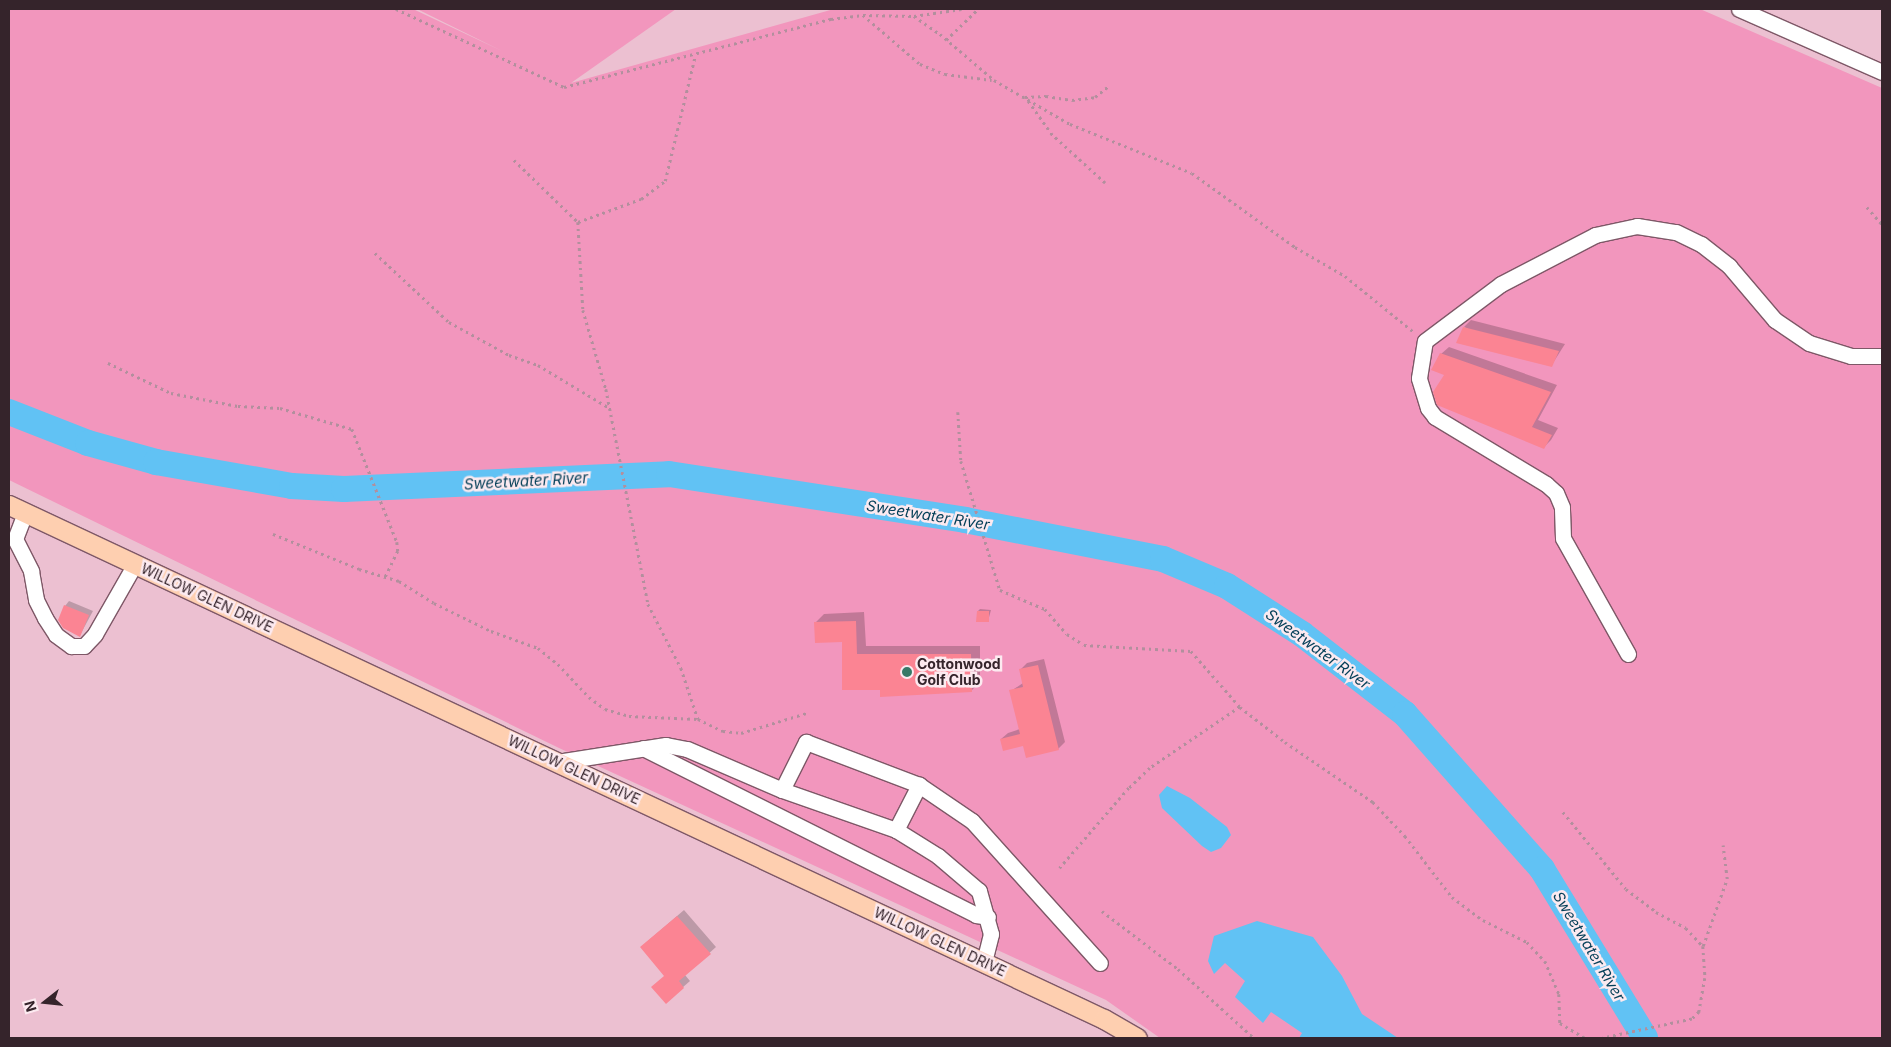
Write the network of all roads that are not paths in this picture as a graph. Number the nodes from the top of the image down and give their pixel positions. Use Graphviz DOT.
graph roads {
  1 [pos="1739,9"];
  2 [pos="1882,72"];
  3 [pos="1882,356"];
  4 [pos="17,509"];
  5 [pos="135,564"];
  6 [pos="1628,654"];
  7 [pos="643,748"];
  8 [pos="557,762"];
  9 [pos="919,785"];
  10 [pos="782,790"];
  11 [pos="896,830"];
  12 [pos="988,917"];
  13 [pos="984,962"];
  14 [pos="1100,963"];
  15 [pos="1137,1038"];
  1 -- 2 [label="street"];
  3 -- 6 [label="street"];
  4 -- 5 [label="main road, WILLOW GLEN DRIVE"];
  4 -- 5 [label="street"];
  5 -- 8 [label="main road, WILLOW GLEN DRIVE"];
  7 -- 8 [label="street"];
  7 -- 10 [label="street"];
  7 -- 12 [label="street"];
  8 -- 13 [label="main road, WILLOW GLEN DRIVE"];
  9 -- 10 [label="street"];
  9 -- 11 [label="street"];
  9 -- 14 [label="street"];
  10 -- 11 [label="street"];
  11 -- 12 [label="street"];
  12 -- 13 [label="street"];
  13 -- 15 [label="main road, WILLOW GLEN DRIVE"];
}
